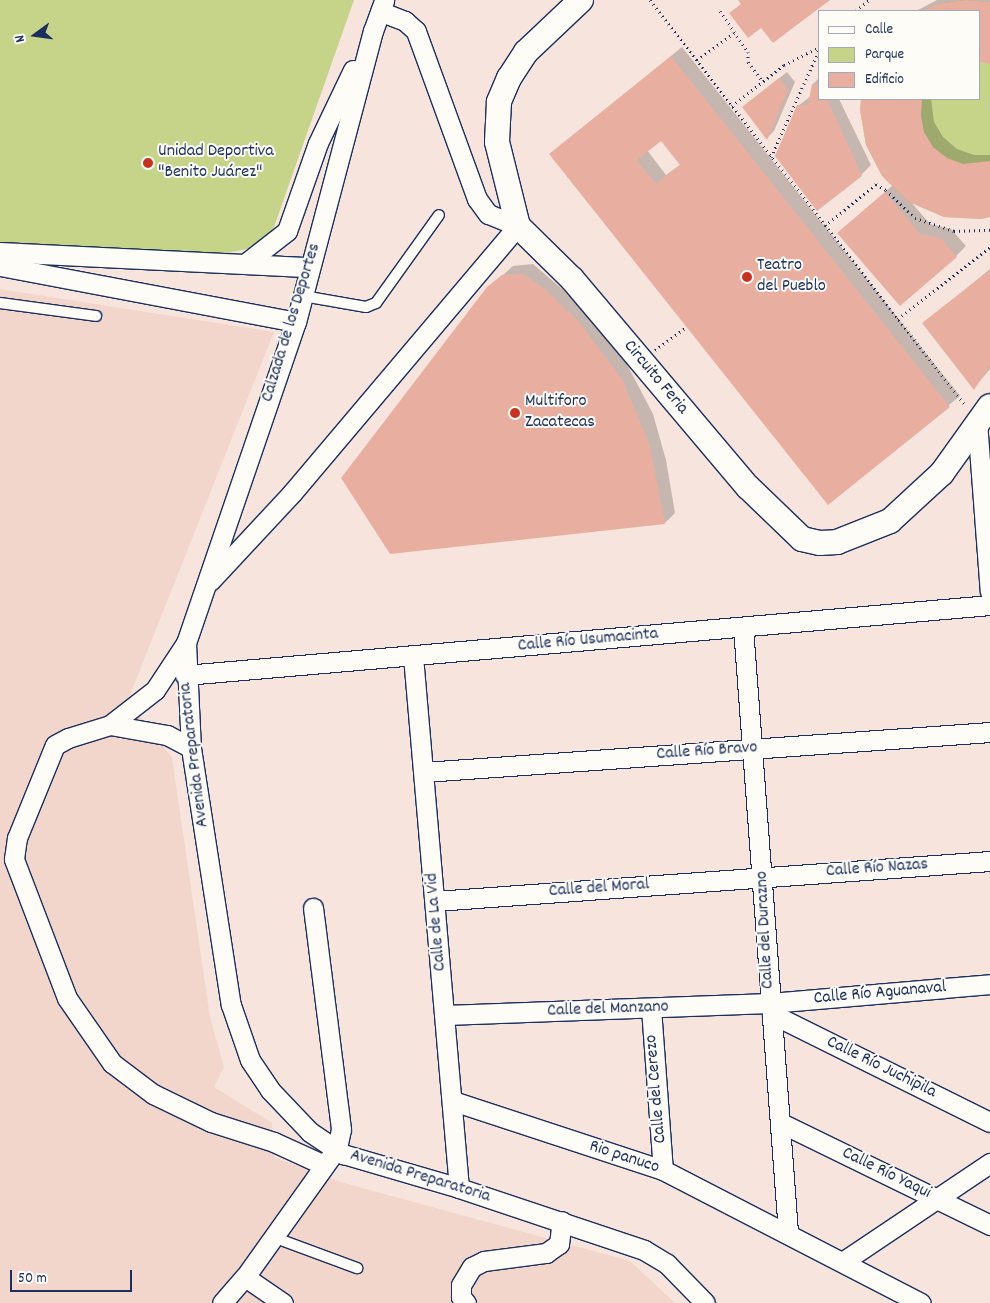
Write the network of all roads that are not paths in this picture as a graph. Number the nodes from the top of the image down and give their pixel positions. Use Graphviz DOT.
graph roads {
  1 [pos="581,0"];
  2 [pos="382,6"];
  3 [pos="372,31"];
  4 [pos="439,215"];
  5 [pos="518,226"];
  6 [pos="0,252"];
  7 [pos="246,263"];
  8 [pos="0,266"];
  9 [pos="310,266"];
  10 [pos="303,296"];
  11 [pos="0,303"];
  12 [pos="96,316"];
  13 [pos="296,322"];
  14 [pos="983,413"];
  15 [pos="206,586"];
  16 [pos="990,592"];
  17 [pos="990,605"];
  18 [pos="743,627"];
  19 [pos="186,643"];
  20 [pos="413,656"];
  21 [pos="186,675"];
  22 [pos="110,725"];
  23 [pos="990,732"];
  24 [pos="191,748"];
  25 [pos="753,749"];
  26 [pos="424,772"];
  27 [pos="990,861"];
  28 [pos="763,877"];
  29 [pos="435,901"];
  30 [pos="312,908"];
  31 [pos="990,984"];
  32 [pos="651,1008"];
  33 [pos="771,1009"];
  34 [pos="445,1015"];
  35 [pos="453,1101"];
  36 [pos="990,1122"];
  37 [pos="781,1123"];
  38 [pos="337,1148"];
  39 [pos="990,1163"];
  40 [pos="324,1165"];
  41 [pos="663,1170"];
  42 [pos="459,1188"];
  43 [pos="938,1199"];
  44 [pos="562,1222"];
  45 [pos="990,1225"];
  46 [pos="788,1233"];
  47 [pos="273,1238"];
  48 [pos="844,1261"];
  49 [pos="358,1268"];
  50 [pos="245,1276"];
  51 [pos="222,1303"];
  52 [pos="283,1303"];
  53 [pos="466,1303"];
  54 [pos="705,1303"];
  55 [pos="921,1303"];
  1 -- 5 [label="street"];
  2 -- 3 [label="street, Calzada de los Deportes"];
  2 -- 5 [label="street"];
  3 -- 7 [label="street"];
  3 -- 9 [label="street, Calzada de los Deportes"];
  4 -- 10 [label="lane"];
  5 -- 14 [label="street, Circuito Feria"];
  5 -- 15 [label="street"];
  6 -- 7 [label="street"];
  7 -- 9 [label="street"];
  8 -- 13 [label="street"];
  9 -- 10 [label="street, Calzada de los Deportes"];
  10 -- 13 [label="street, Calzada de los Deportes"];
  11 -- 12 [label="lane"];
  13 -- 15 [label="street, Calzada de los Deportes"];
  14 -- 16 [label="street"];
  15 -- 19 [label="street, Calzada de los Deportes"];
  17 -- 18 [label="street, Calle Río Usumacinta"];
  18 -- 20 [label="street, Calle Río Usumacinta"];
  18 -- 25 [label="street, Calle del Durazno"];
  19 -- 21 [label="street, Avenida Preparatoria"];
  19 -- 22 [label="street, Avenida Preparatoria"];
  20 -- 21 [label="street, Calle Río Usumacinta"];
  20 -- 26 [label="street, Calle de La Vid"];
  21 -- 24 [label="street, Avenida Preparatoria"];
  22 -- 24 [label="street"];
  22 -- 40 [label="street, Avenida Preparatoria"];
  23 -- 25 [label="street, Calle Río Bravo"];
  24 -- 38 [label="street, Avenida Preparatoria"];
  25 -- 26 [label="street, Calle Río Bravo"];
  25 -- 28 [label="street, Calle del Durazno"];
  26 -- 29 [label="street, Calle de La Vid"];
  27 -- 28 [label="street, Calle Río Nazas"];
  28 -- 29 [label="street, Calle del Moral"];
  28 -- 33 [label="street, Calle del Durazno"];
  29 -- 34 [label="street, Calle de La Vid"];
  30 -- 38 [label="street"];
  31 -- 33 [label="street, Calle Río Aguanaval"];
  32 -- 33 [label="street, Calle del Manzano"];
  32 -- 34 [label="street, Calle del Manzano"];
  32 -- 41 [label="street, Calle del Cerezo"];
  33 -- 36 [label="street, Calle Río Juchipila"];
  33 -- 37 [label="street, Calle del Durazno"];
  34 -- 35 [label="street, Calle de La Vid"];
  35 -- 41 [label="street, Rio panuco"];
  35 -- 42 [label="street, Calle de La Vid"];
  37 -- 43 [label="street, Calle Río Yaqui"];
  37 -- 46 [label="street, Calle del Durazno"];
  38 -- 40 [label="street"];
  38 -- 42 [label="street, Avenida Preparatoria"];
  39 -- 43 [label="street"];
  40 -- 47 [label="street"];
  41 -- 46 [label="street, Rio panuco"];
  42 -- 44 [label="street, Avenida Preparatoria"];
  43 -- 45 [label="street, Calle Río Yaqui"];
  43 -- 48 [label="street"];
  44 -- 53 [label="street"];
  44 -- 54 [label="street, Avenida Preparatoria"];
  46 -- 48 [label="street, Rio panuco"];
  47 -- 49 [label="lane"];
  47 -- 50 [label="street"];
  48 -- 55 [label="street, Rio panuco"];
  50 -- 51 [label="street"];
  50 -- 52 [label="street"];
}
